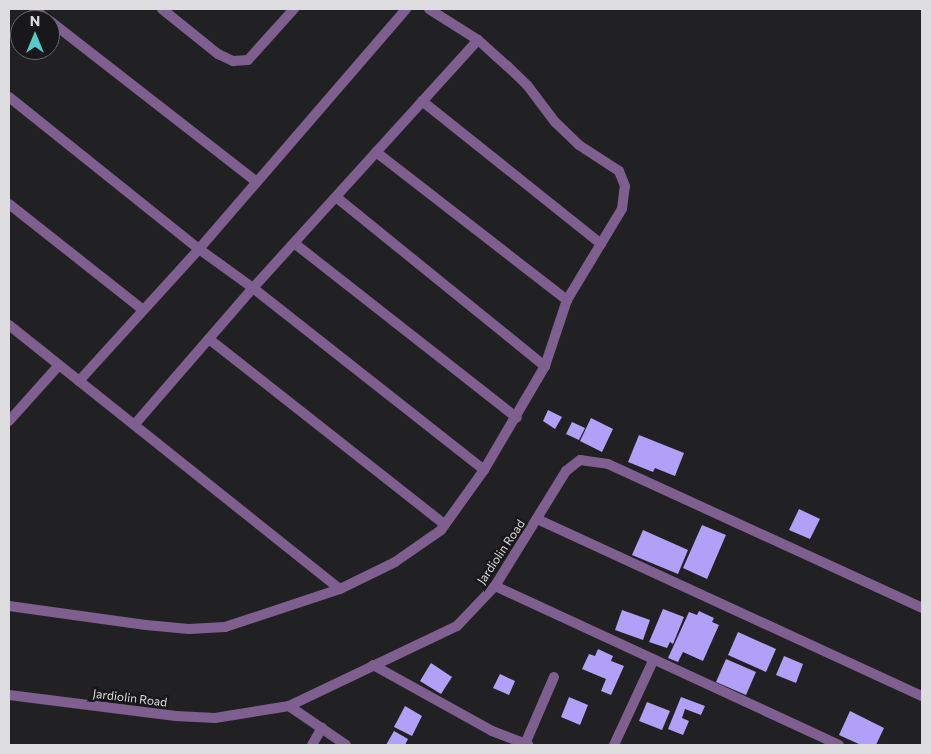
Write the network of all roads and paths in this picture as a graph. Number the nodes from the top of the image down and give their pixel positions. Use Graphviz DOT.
graph roads {
  1 [pos="162,9"];
  2 [pos="294,9"];
  3 [pos="406,9"];
  4 [pos="429,9"];
  5 [pos="60,30"];
  6 [pos="478,40"];
  7 [pos="9,98"];
  8 [pos="422,101"];
  9 [pos="376,152"];
  10 [pos="257,182"];
  11 [pos="336,196"];
  12 [pos="9,204"];
  13 [pos="294,243"];
  14 [pos="601,244"];
  15 [pos="199,249"];
  16 [pos="253,288"];
  17 [pos="568,300"];
  18 [pos="143,310"];
  19 [pos="9,325"];
  20 [pos="209,339"];
  21 [pos="59,365"];
  22 [pos="545,366"];
  23 [pos="79,382"];
  24 [pos="517,418"];
  25 [pos="9,421"];
  26 [pos="135,424"];
  27 [pos="484,470"];
  28 [pos="537,519"];
  29 [pos="445,525"];
  30 [pos="494,586"];
  31 [pos="340,589"];
  32 [pos="9,606"];
  33 [pos="922,608"];
  34 [pos="653,661"];
  35 [pos="373,665"];
  36 [pos="554,677"];
  37 [pos="9,695"];
  38 [pos="922,696"];
  39 [pos="289,706"];
  40 [pos="322,728"];
  41 [pos="312,745"];
  42 [pos="346,745"];
  43 [pos="526,745"];
  44 [pos="614,745"];
  45 [pos="839,745"];
  1 -- 2 [label="street"];
  3 -- 10 [label="street"];
  4 -- 6 [label="street"];
  5 -- 10 [label="street"];
  6 -- 8 [label="street"];
  6 -- 14 [label="street"];
  7 -- 15 [label="street"];
  8 -- 9 [label="street"];
  8 -- 14 [label="street"];
  9 -- 11 [label="street"];
  9 -- 17 [label="street"];
  10 -- 15 [label="street"];
  11 -- 13 [label="street"];
  11 -- 22 [label="street"];
  12 -- 18 [label="street"];
  13 -- 16 [label="street"];
  13 -- 24 [label="street"];
  14 -- 17 [label="street"];
  15 -- 16 [label="street"];
  15 -- 18 [label="street"];
  16 -- 20 [label="street"];
  16 -- 27 [label="street"];
  17 -- 22 [label="street"];
  18 -- 23 [label="street"];
  19 -- 21 [label="street"];
  20 -- 26 [label="street"];
  20 -- 29 [label="street"];
  21 -- 23 [label="street"];
  21 -- 25 [label="street"];
  22 -- 24 [label="street"];
  23 -- 26 [label="street"];
  24 -- 27 [label="street"];
  26 -- 31 [label="street"];
  27 -- 29 [label="street"];
  28 -- 30 [label="street, Jardiolin Road"];
  28 -- 33 [label="street, Jardiolin Road"];
  28 -- 38 [label="street"];
  29 -- 31 [label="street"];
  30 -- 34 [label="street"];
  30 -- 35 [label="street, Jardiolin Road"];
  31 -- 32 [label="street"];
  34 -- 44 [label="street"];
  34 -- 45 [label="street"];
  35 -- 39 [label="street, Jardiolin Road"];
  35 -- 43 [label="street"];
  36 -- 43 [label="street"];
  37 -- 39 [label="street, Jardiolin Road"];
  39 -- 40 [label="street"];
  40 -- 41 [label="street"];
  40 -- 42 [label="street"];
}
